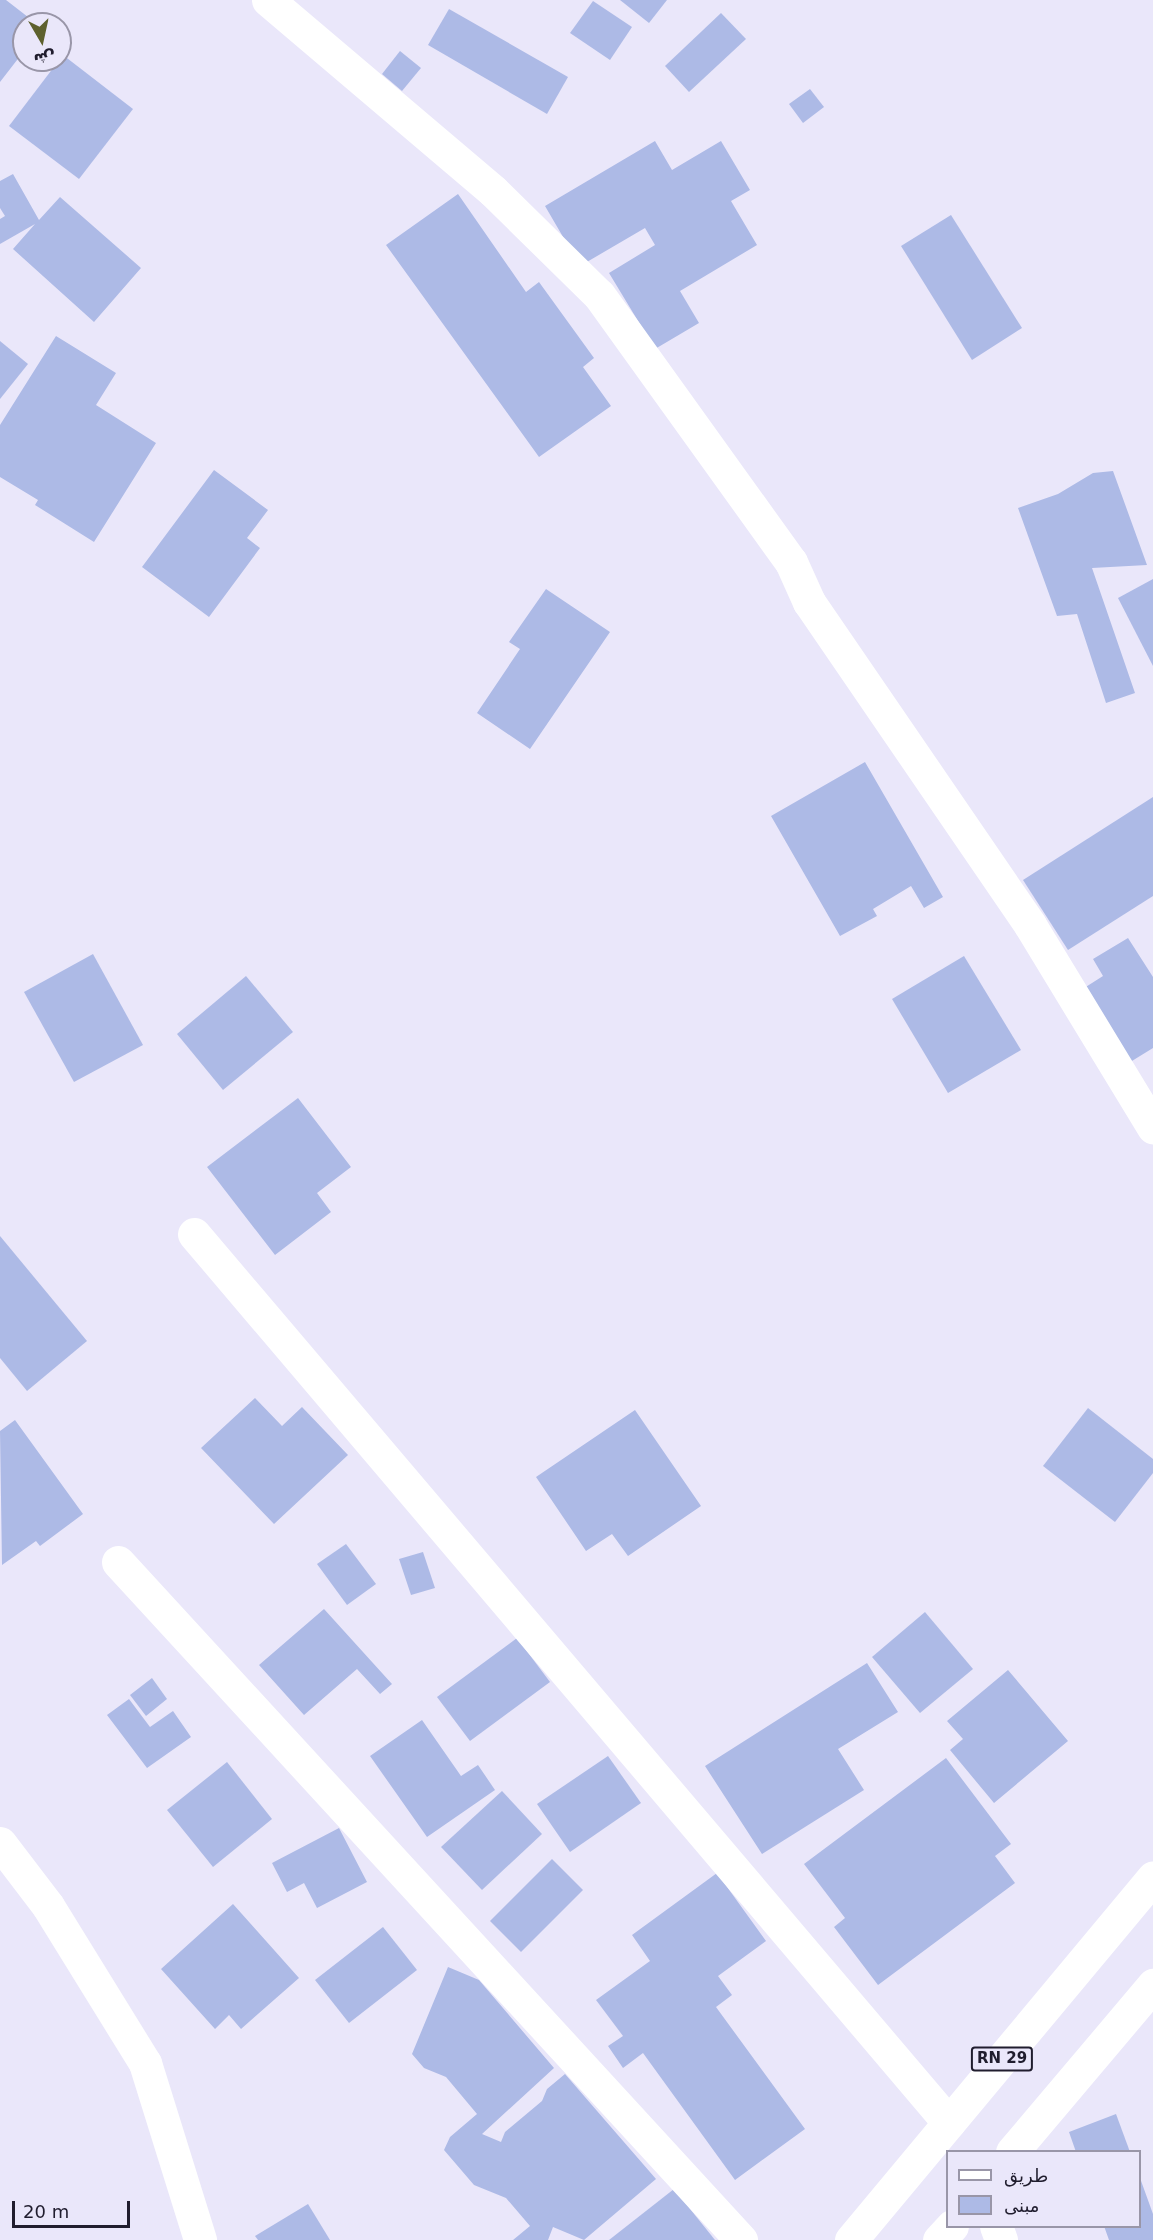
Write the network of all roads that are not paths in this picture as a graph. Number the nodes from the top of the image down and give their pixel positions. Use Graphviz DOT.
graph roads {
  1 [pos="268,0"];
  2 [pos="1153,1126"];
  3 [pos="194,1234"];
  4 [pos="118,1562"];
  5 [pos="0,1843"];
  6 [pos="1153,1878"];
  7 [pos="1153,1985"];
  8 [pos="949,2123"];
  9 [pos="1013,2150"];
  10 [pos="950,2228"];
  11 [pos="200,2240"];
  12 [pos="741,2240"];
  13 [pos="851,2240"];
  14 [pos="939,2240"];
  1 -- 2 [label="main road"];
  3 -- 8 [label="main road"];
  4 -- 12 [label="main road"];
  5 -- 11 [label="main road"];
  6 -- 8 [label="main road, RN 29"];
  7 -- 9 [label="main road"];
  8 -- 13 [label="main road, RN 29"];
  10 -- 14 [label="main road"];
}
